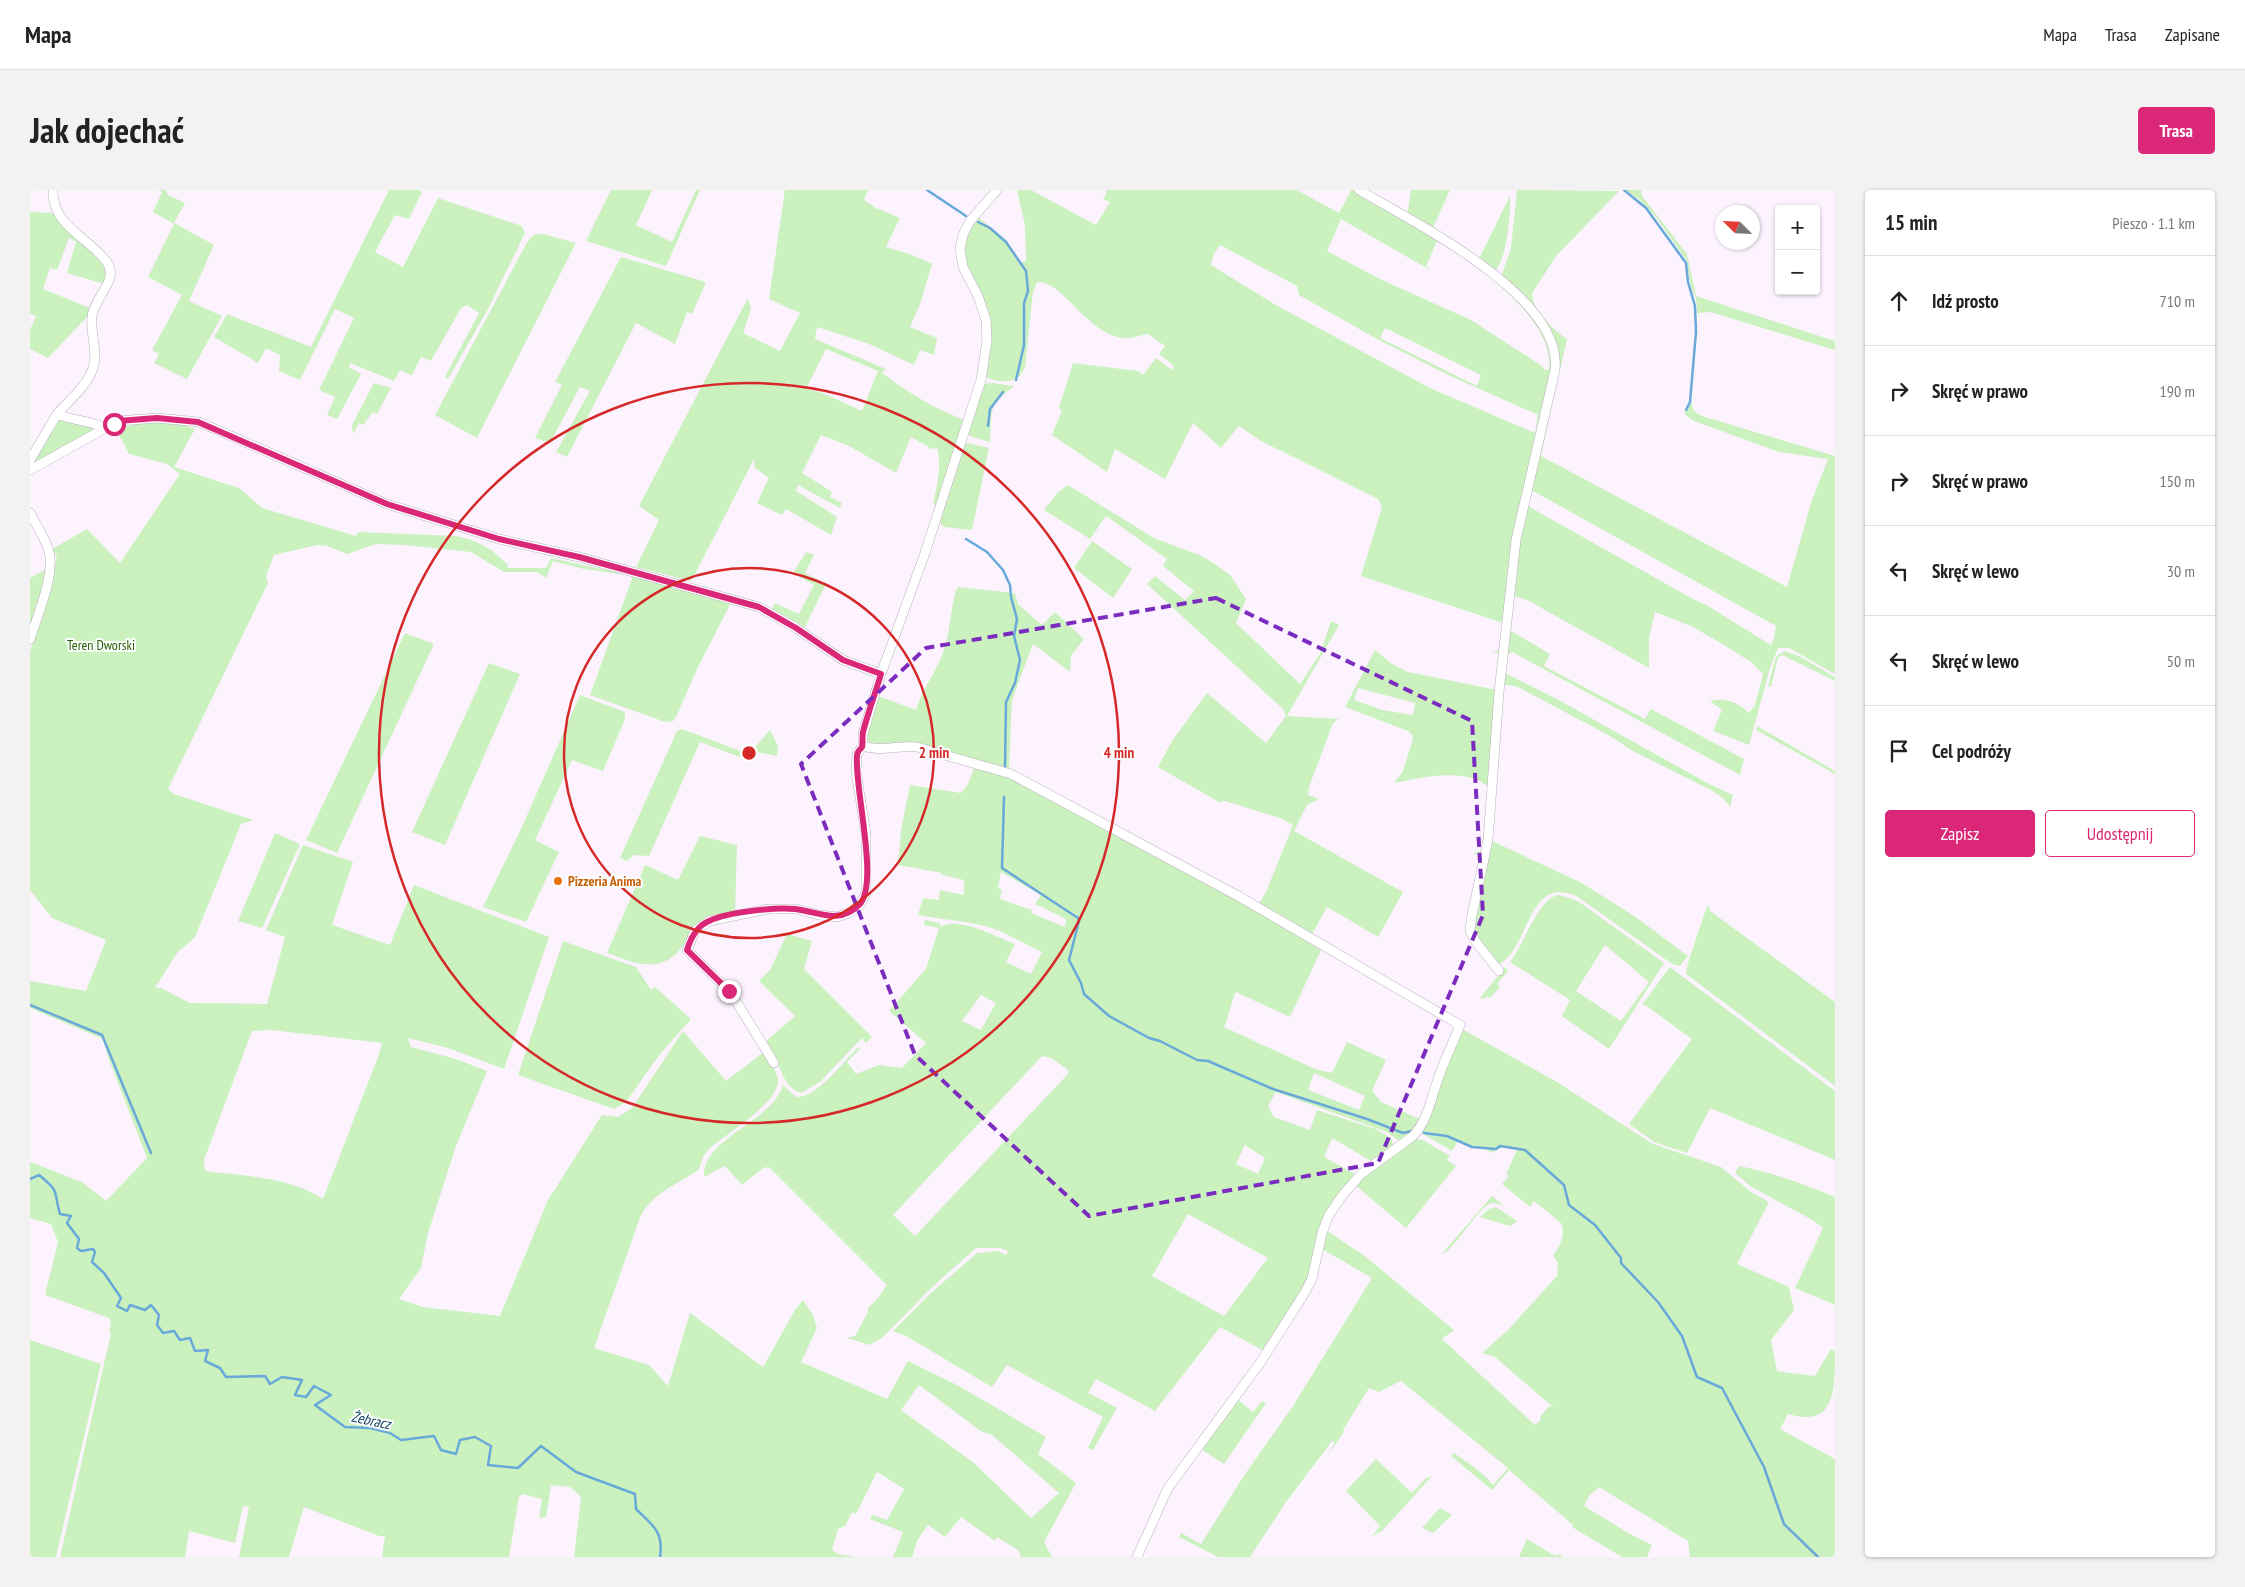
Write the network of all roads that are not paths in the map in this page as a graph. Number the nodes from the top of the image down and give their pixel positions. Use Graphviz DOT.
graph roads {
  1 [pos="52,190"];
  2 [pos="997,190"];
  3 [pos="1358,190"];
  4 [pos="58,414"];
  5 [pos="105,428"];
  6 [pos="30,460"];
  7 [pos="30,470"];
  8 [pos="30,513"];
  9 [pos="30,639"];
  10 [pos="881,674"];
  11 [pos="863,746"];
  12 [pos="1499,971"];
  13 [pos="774,1063"];
  14 [pos="1137,1557"];
  1 -- 4 [label="street"];
  2 -- 10 [label="street"];
  3 -- 12 [label="street"];
  4 -- 5 [label="street"];
  4 -- 6 [label="street"];
  5 -- 7 [label="street"];
  5 -- 10 [label="street"];
  8 -- 9 [label="street"];
  10 -- 11 [label="street"];
  11 -- 13 [label="street"];
  11 -- 14 [label="street"];
}
